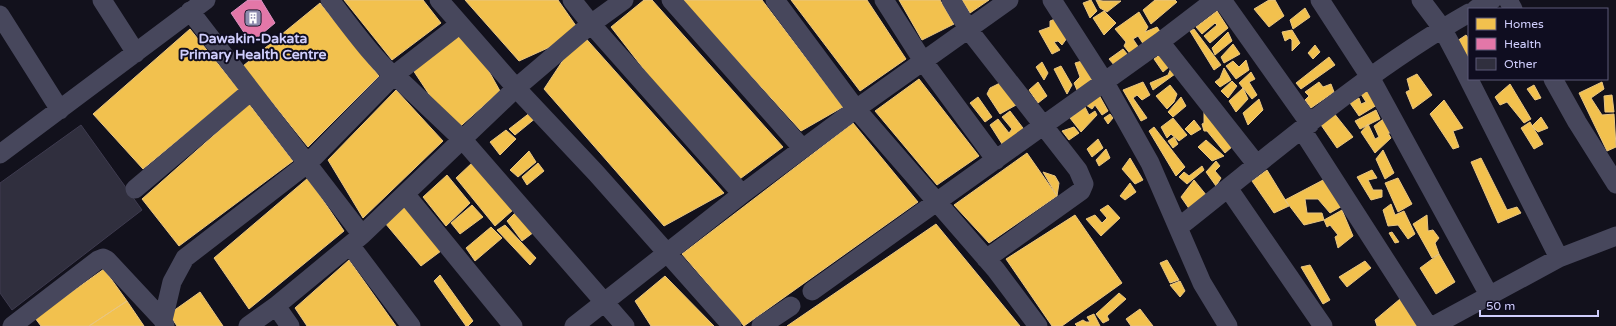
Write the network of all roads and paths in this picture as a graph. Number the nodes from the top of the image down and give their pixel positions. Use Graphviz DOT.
graph roads {
  1 [pos="102,0"];
  2 [pos="206,0"];
  3 [pos="330,0"];
  4 [pos="440,0"];
  5 [pos="572,0"];
  6 [pos="624,0"];
  7 [pos="671,0"];
  8 [pos="775,0"];
  9 [pos="884,0"];
  10 [pos="951,0"];
  11 [pos="1009,0"];
  12 [pos="1052,0"];
  13 [pos="1215,0"];
  14 [pos="1222,0"];
  15 [pos="1320,0"];
  16 [pos="1421,0"];
  17 [pos="1492,0"];
  18 [pos="1478,8"];
  19 [pos="190,11"];
  20 [pos="1468,14"];
  21 [pos="0,15"];
  22 [pos="460,24"];
  23 [pos="591,24"];
  24 [pos="1442,28"];
  25 [pos="968,29"];
  26 [pos="1160,42"];
  27 [pos="136,53"];
  28 [pos="923,61"];
  29 [pos="393,76"];
  30 [pos="1370,77"];
  31 [pos="1468,79"];
  32 [pos="1469,80"];
  33 [pos="1554,80"];
  34 [pos="1104,81"];
  35 [pos="516,88"];
  36 [pos="251,91"];
  37 [pos="856,109"];
  38 [pos="60,110"];
  39 [pos="1043,126"];
  40 [pos="1306,127"];
  41 [pos="463,140"];
  42 [pos="803,149"];
  43 [pos="0,154"];
  44 [pos="996,160"];
  45 [pos="308,163"];
  46 [pos="1257,165"];
  47 [pos="1616,184"];
  48 [pos="1228,188"];
  49 [pos="135,189"];
  50 [pos="742,194"];
  51 [pos="406,195"];
  52 [pos="936,203"];
  53 [pos="1179,227"];
  54 [pos="1616,236"];
  55 [pos="356,240"];
  56 [pos="666,254"];
  57 [pos="1560,258"];
  58 [pos="986,259"];
  59 [pos="812,291"];
  60 [pos="1489,295"];
  61 [pos="606,302"];
  62 [pos="276,306"];
  63 [pos="791,306"];
  64 [pos="164,323"];
  65 [pos="12,326"];
  66 [pos="248,326"];
  67 [pos="290,326"];
  68 [pos="411,326"];
  69 [pos="512,326"];
  70 [pos="574,326"];
  71 [pos="625,326"];
  72 [pos="732,326"];
  73 [pos="761,326"];
  74 [pos="1038,326"];
  75 [pos="1228,326"];
  76 [pos="1323,326"];
  77 [pos="1428,326"];
  78 [pos="1433,326"];
  1 -- 27 [label="street"];
  2 -- 19 [label="street"];
  3 -- 29 [label="street"];
  4 -- 22 [label="street"];
  5 -- 23 [label="street"];
  6 -- 23 [label="street"];
  7 -- 42 [label="street"];
  8 -- 37 [label="street"];
  9 -- 28 [label="street"];
  10 -- 25 [label="street"];
  11 -- 25 [label="street"];
  12 -- 34 [label="street"];
  13 -- 26 [label="street"];
  14 -- 40 [label="street"];
  15 -- 30 [label="street"];
  16 -- 24 [label="street"];
  17 -- 18 [label="street"];
  19 -- 27 [label="street"];
  19 -- 36 [label="street"];
  20 -- 24 [label="street"];
  21 -- 38 [label="street"];
  22 -- 29 [label="street"];
  22 -- 35 [label="street"];
  23 -- 35 [label="street"];
  23 -- 50 [label="street"];
  24 -- 30 [label="street"];
  24 -- 31 [label="street"];
  25 -- 28 [label="street"];
  25 -- 39 [label="street"];
  26 -- 34 [label="street"];
  26 -- 46 [label="street"];
  27 -- 38 [label="street"];
  28 -- 37 [label="street"];
  28 -- 44 [label="street"];
  29 -- 41 [label="street"];
  29 -- 45 [label="street"];
  30 -- 40 [label="street"];
  30 -- 60 [label="street"];
  32 -- 57 [label="street"];
  33 -- 47 [label="street"];
  34 -- 39 [label="street"];
  34 -- 53 [label="street"];
  35 -- 41 [label="street"];
  35 -- 56 [label="street"];
  36 -- 45 [label="street"];
  36 -- 49 [label="street"];
  37 -- 42 [label="street"];
  37 -- 52 [label="street"];
  38 -- 43 [label="street"];
  39 -- 44 [label="street"];
  39 -- 58 [label="street"];
  40 -- 46 [label="street"];
  40 -- 77 [label="street"];
  41 -- 51 [label="street"];
  41 -- 61 [label="street"];
  42 -- 50 [label="street"];
  44 -- 52 [label="street"];
  45 -- 55 [label="street"];
  45 -- 64 [label="street"];
  46 -- 48 [label="street"];
  48 -- 53 [label="street"];
  48 -- 76 [label="street"];
  50 -- 56 [label="street"];
  51 -- 55 [label="street"];
  51 -- 69 [label="street"];
  52 -- 58 [label="street"];
  52 -- 59 [label="street"];
  53 -- 75 [label="street"];
  54 -- 57 [label="street"];
  55 -- 62 [label="street"];
  55 -- 68 [label="street"];
  56 -- 61 [label="street"];
  56 -- 72 [label="street"];
  57 -- 60 [label="street"];
  58 -- 74 [label="street"];
  60 -- 78 [label="street"];
  61 -- 70 [label="street"];
  61 -- 71 [label="street"];
  62 -- 66 [label="street"];
  62 -- 67 [label="street"];
  63 -- 73 [label="street"];
  64 -- 65 [label="street"];
}
